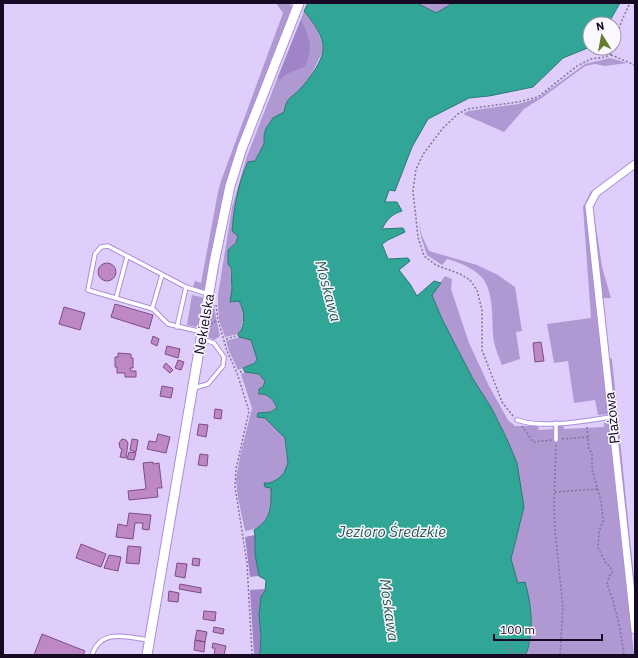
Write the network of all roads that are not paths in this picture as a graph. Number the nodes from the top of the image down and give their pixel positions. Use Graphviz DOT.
graph roads {
  1 [pos="299,3"];
  2 [pos="635,164"];
  3 [pos="127,257"];
  4 [pos="162,275"];
  5 [pos="186,288"];
  6 [pos="116,298"];
  7 [pos="213,298"];
  8 [pos="152,309"];
  9 [pos="176,327"];
  10 [pos="202,335"];
  11 [pos="193,388"];
  12 [pos="612,417"];
  13 [pos="517,420"];
  14 [pos="556,423"];
  15 [pos="556,440"];
  16 [pos="635,630"];
  17 [pos="150,640"];
  18 [pos="92,655"];
  19 [pos="147,655"];
  1 -- 7 [label="street, Nekielska"];
  2 -- 12 [label="street, Plażowa"];
  3 -- 4 [label="lane"];
  3 -- 6 [label="lane"];
  3 -- 6 [label="lane"];
  4 -- 5 [label="lane"];
  4 -- 8 [label="lane"];
  5 -- 7 [label="lane"];
  5 -- 9 [label="lane"];
  6 -- 8 [label="lane"];
  7 -- 10 [label="street, Nekielska"];
  8 -- 9 [label="lane"];
  9 -- 10 [label="lane"];
  10 -- 11 [label="street, Nekielska"];
  10 -- 11 [label="lane"];
  11 -- 17 [label="street, Nekielska"];
  12 -- 14 [label="lane"];
  12 -- 16 [label="street, Plażowa"];
  13 -- 14 [label="lane"];
  14 -- 15 [label="lane"];
  17 -- 18 [label="lane"];
  17 -- 19 [label="street, Nekielska"];
}
